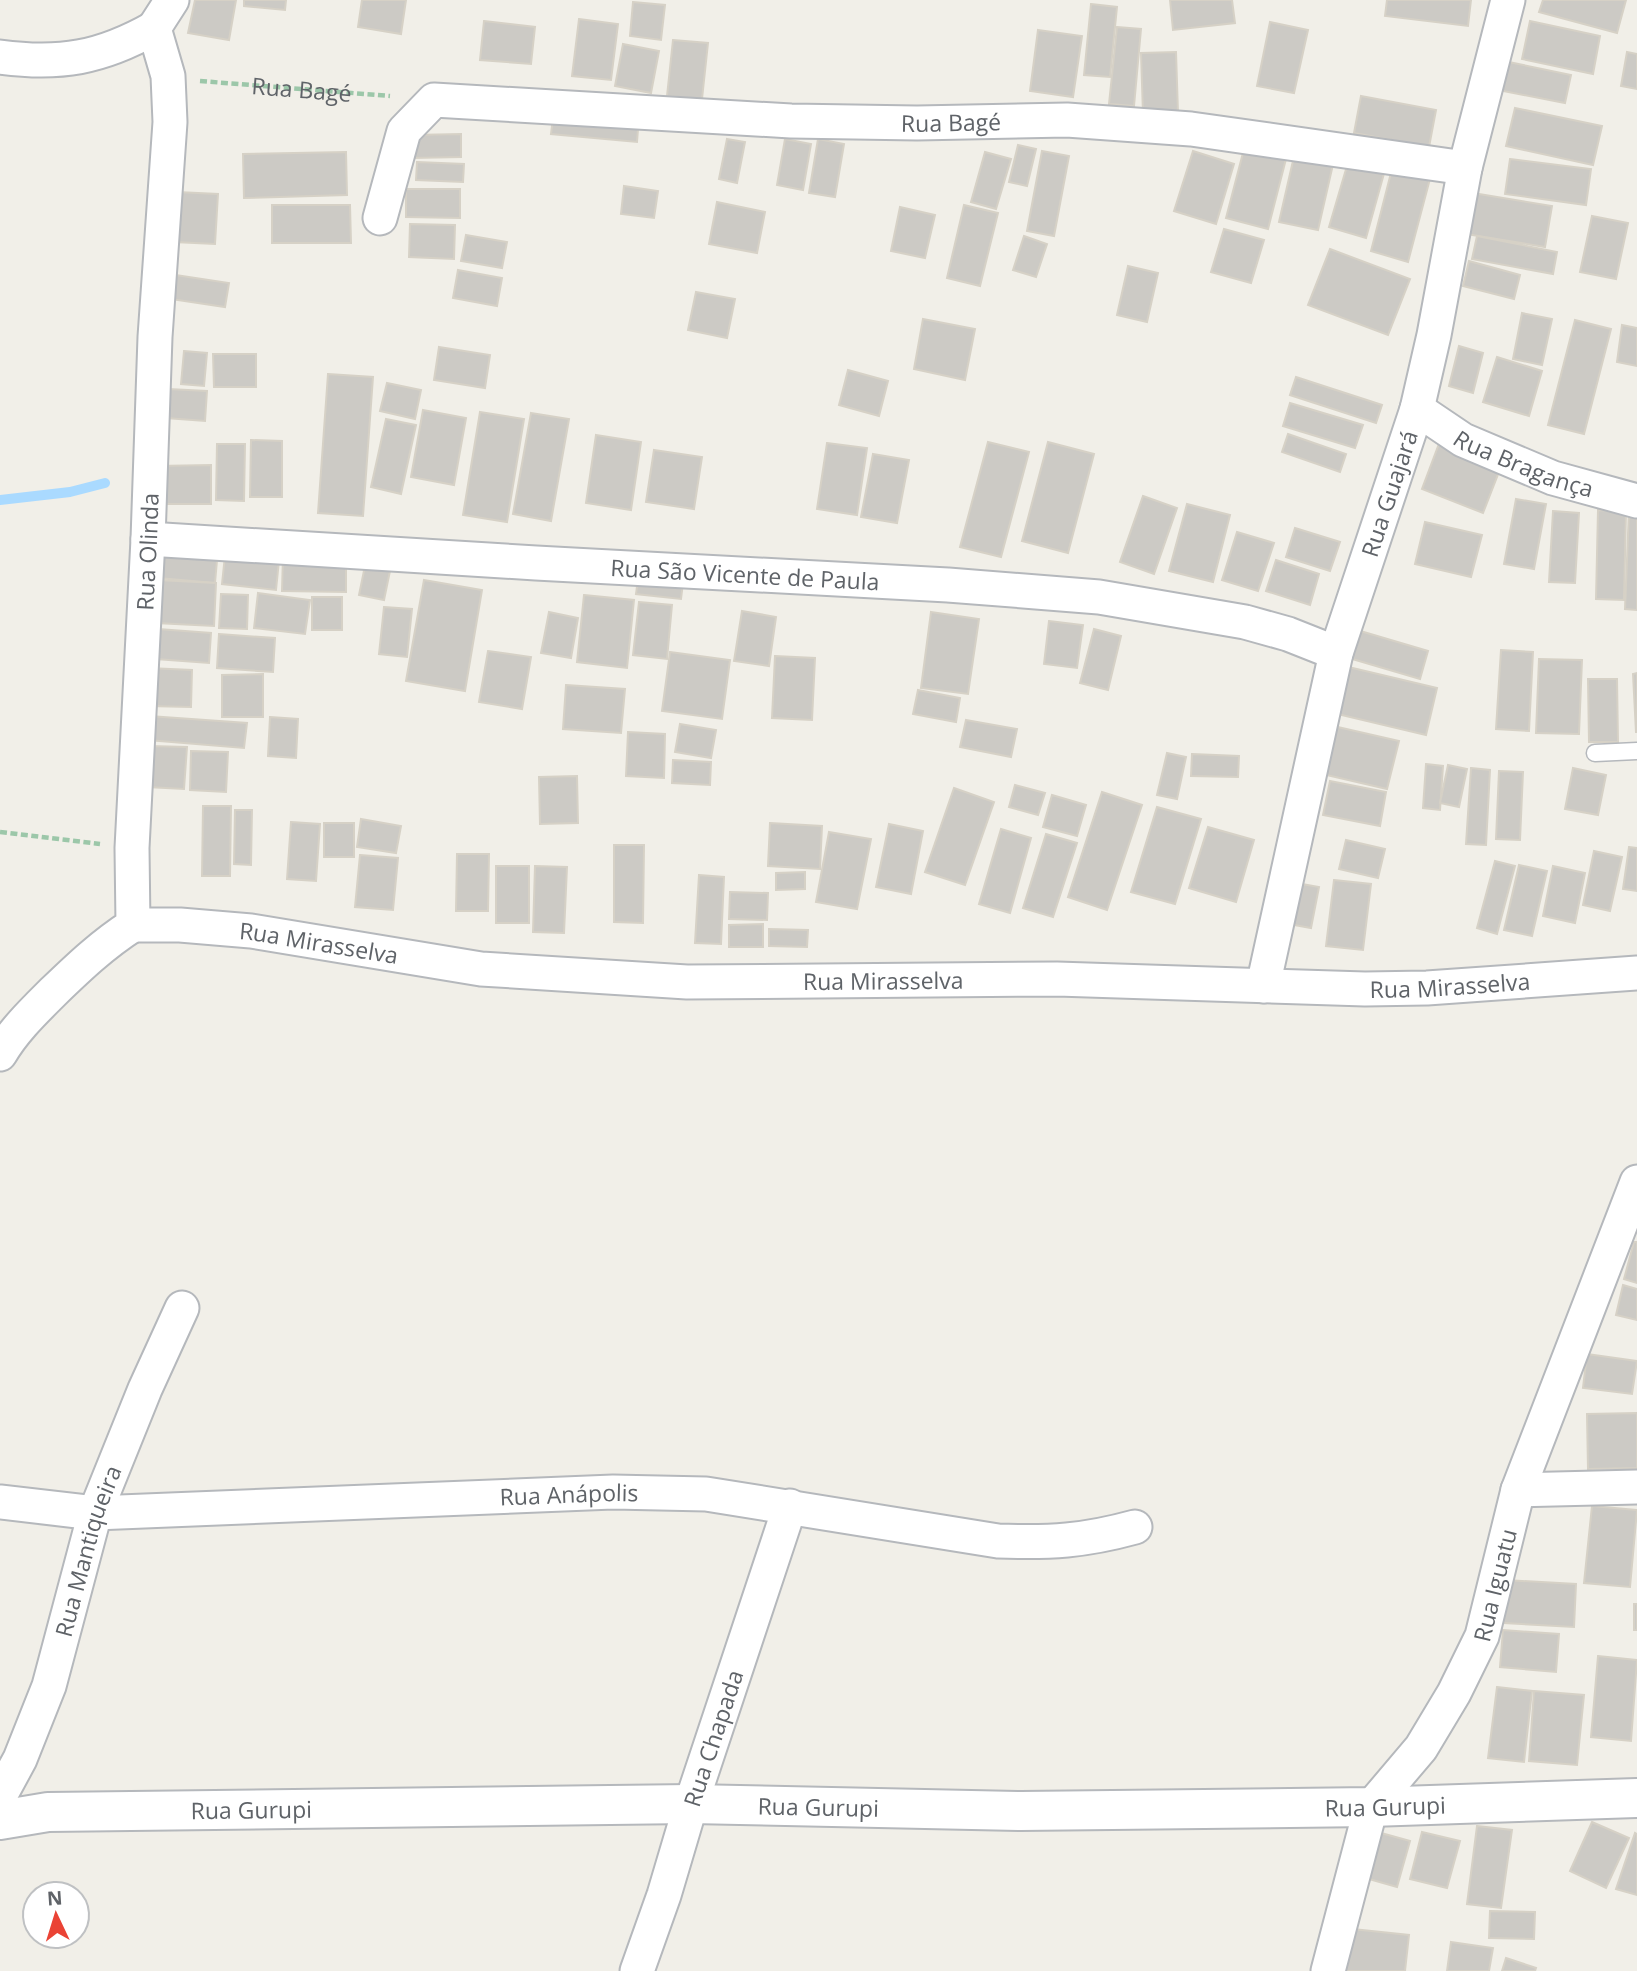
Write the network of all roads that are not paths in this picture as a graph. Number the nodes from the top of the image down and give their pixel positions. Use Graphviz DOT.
graph roads {
  1 [pos="172,0"];
  2 [pos="1508,0"];
  3 [pos="154,28"];
  4 [pos="0,57"];
  5 [pos="1465,168"];
  6 [pos="380,218"];
  7 [pos="1417,409"];
  8 [pos="1637,501"];
  9 [pos="148,539"];
  10 [pos="1336,653"];
  11 [pos="1637,751"];
  12 [pos="1595,753"];
  13 [pos="132,925"];
  14 [pos="1637,973"];
  15 [pos="1263,986"];
  16 [pos="0,1054"];
  17 [pos="1637,1182"];
  18 [pos="182,1308"];
  19 [pos="1637,1487"];
  20 [pos="1518,1490"];
  21 [pos="0,1503"];
  22 [pos="790,1506"];
  23 [pos="95,1513"];
  24 [pos="1135,1527"];
  25 [pos="0,1796"];
  26 [pos="1637,1798"];
  27 [pos="691,1804"];
  28 [pos="1371,1807"];
  29 [pos="0,1820"];
  30 [pos="637,1971"];
  31 [pos="1328,1971"];
  1 -- 3 [label="street"];
  2 -- 5 [label="street, Rua Guajará"];
  3 -- 4 [label="street"];
  3 -- 9 [label="street, Rua Olinda"];
  5 -- 6 [label="street, Rua Bagé"];
  5 -- 7 [label="street, Rua Guajará"];
  7 -- 8 [label="street, Rua Bragança"];
  7 -- 10 [label="street, Rua Guajará"];
  9 -- 10 [label="street, Rua São Vicente de Paula"];
  9 -- 13 [label="street, Rua Olinda"];
  10 -- 15 [label="street, Rua Guajará"];
  11 -- 12 [label="lane"];
  13 -- 15 [label="street, Rua Mirasselva"];
  13 -- 16 [label="street"];
  14 -- 15 [label="street, Rua Mirasselva"];
  17 -- 20 [label="street, Rua Iguatu"];
  18 -- 23 [label="street, Rua Mantiqueira"];
  19 -- 20 [label="street"];
  20 -- 28 [label="street, Rua Iguatu"];
  21 -- 23 [label="street, Rua Anápolis"];
  22 -- 23 [label="street, Rua Anápolis"];
  22 -- 24 [label="street, Rua Anápolis"];
  22 -- 27 [label="street, Rua Chapada"];
  23 -- 25 [label="street, Rua Mantiqueira"];
  26 -- 28 [label="street, Rua Gurupi"];
  27 -- 28 [label="street, Rua Gurupi"];
  27 -- 29 [label="street, Rua Gurupi"];
  27 -- 30 [label="street, Rua Chapada"];
  28 -- 31 [label="street, Rua Iguatu"];
}
